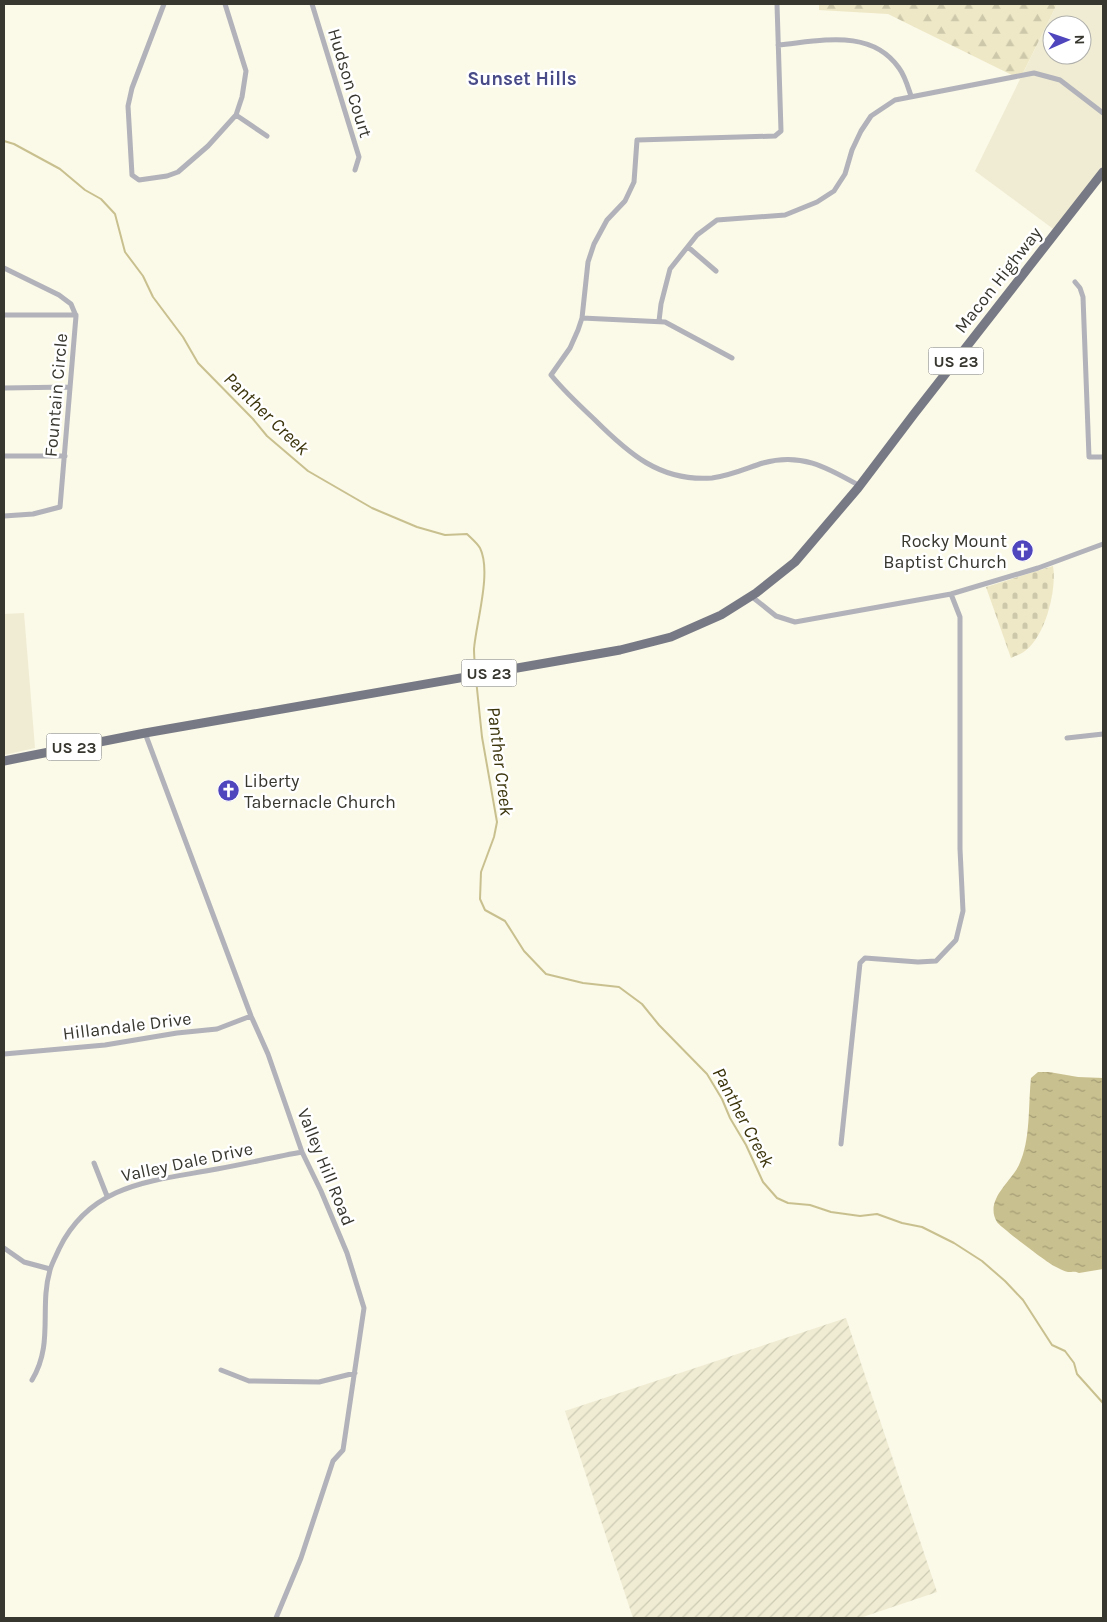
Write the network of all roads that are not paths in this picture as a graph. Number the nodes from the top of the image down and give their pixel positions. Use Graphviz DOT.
graph roads {
  1 [pos="164,4"];
  2 [pos="225,4"];
  3 [pos="312,4"];
  4 [pos="778,4"];
  5 [pos="778,45"];
  6 [pos="911,96"];
  7 [pos="1103,113"];
  8 [pos="236,115"];
  9 [pos="267,136"];
  10 [pos="355,170"];
  11 [pos="1103,172"];
  12 [pos="688,247"];
  13 [pos="4,268"];
  14 [pos="716,270"];
  15 [pos="1075,282"];
  16 [pos="4,315"];
  17 [pos="76,315"];
  18 [pos="582,318"];
  19 [pos="658,321"];
  20 [pos="732,358"];
  21 [pos="70,387"];
  22 [pos="4,388"];
  23 [pos="4,456"];
  24 [pos="64,456"];
  25 [pos="1103,456"];
  26 [pos="860,486"];
  27 [pos="4,516"];
  28 [pos="1103,544"];
  29 [pos="951,594"];
  30 [pos="751,596"];
  31 [pos="145,733"];
  32 [pos="1103,734"];
  33 [pos="1067,738"];
  34 [pos="4,760"];
  35 [pos="251,1016"];
  36 [pos="4,1054"];
  37 [pos="840,1144"];
  38 [pos="302,1152"];
  39 [pos="94,1162"];
  40 [pos="107,1196"];
  41 [pos="4,1248"];
  42 [pos="50,1269"];
  43 [pos="221,1370"];
  44 [pos="355,1374"];
  45 [pos="32,1380"];
  46 [pos="276,1618"];
  1 -- 8 [label="street"];
  2 -- 8 [label="street"];
  3 -- 10 [label="street, Hudson Court"];
  4 -- 5 [label="street"];
  5 -- 6 [label="street"];
  5 -- 18 [label="street"];
  6 -- 7 [label="street"];
  6 -- 12 [label="street"];
  8 -- 9 [label="street"];
  11 -- 26 [label="main road, Macon Highway / US 23"];
  12 -- 14 [label="street"];
  12 -- 19 [label="street"];
  13 -- 17 [label="street, Fountain Circle"];
  15 -- 25 [label="street"];
  16 -- 17 [label="street"];
  17 -- 21 [label="street, Fountain Circle"];
  18 -- 19 [label="street"];
  18 -- 26 [label="street"];
  19 -- 20 [label="street"];
  21 -- 22 [label="street"];
  21 -- 24 [label="street, Fountain Circle"];
  23 -- 24 [label="street"];
  24 -- 27 [label="street, Fountain Circle"];
  26 -- 30 [label="main road, Macon Highway / US 23"];
  28 -- 29 [label="street"];
  29 -- 30 [label="street"];
  29 -- 37 [label="street"];
  30 -- 31 [label="main road, US 23"];
  31 -- 34 [label="main road, US 23"];
  31 -- 35 [label="street, Valley Hill Road"];
  32 -- 33 [label="street"];
  35 -- 36 [label="street, Hillandale Drive"];
  35 -- 38 [label="street, Valley Hill Road"];
  38 -- 40 [label="street, Valley Dale Drive"];
  38 -- 44 [label="street, Valley Hill Road"];
  39 -- 40 [label="street"];
  40 -- 42 [label="street, Valley Dale Drive"];
  41 -- 42 [label="street"];
  42 -- 45 [label="street, Valley Dale Drive"];
  43 -- 44 [label="street"];
  44 -- 46 [label="street, Valley Hill Road"];
}
